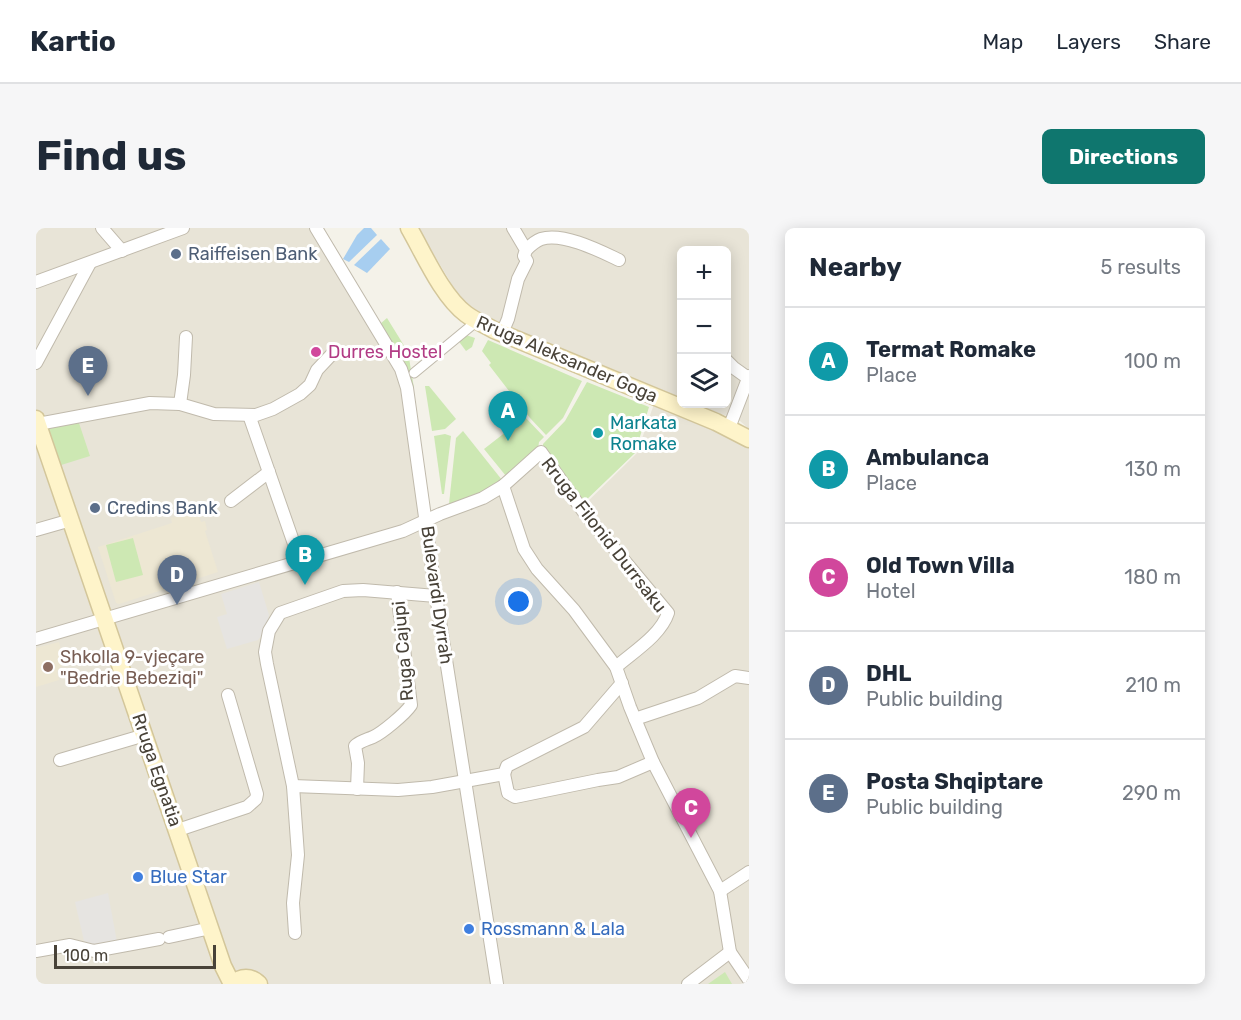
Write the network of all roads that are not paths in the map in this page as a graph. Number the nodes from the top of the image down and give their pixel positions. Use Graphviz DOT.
graph roads {
  1 [pos="102,228"];
  2 [pos="183,228"];
  3 [pos="316,228"];
  4 [pos="409,228"];
  5 [pos="513,228"];
  6 [pos="526,250"];
  7 [pos="122,251"];
  8 [pos="619,260"];
  9 [pos="90,263"];
  10 [pos="36,282"];
  11 [pos="477,321"];
  12 [pos="502,333"];
  13 [pos="186,337"];
  14 [pos="332,354"];
  15 [pos="36,363"];
  16 [pos="731,365"];
  17 [pos="414,373"];
  18 [pos="748,377"];
  19 [pos="180,404"];
  20 [pos="249,415"];
  21 [pos="37,421"];
  22 [pos="729,428"];
  23 [pos="749,439"];
  24 [pos="269,472"];
  25 [pos="503,486"];
  26 [pos="231,501"];
  27 [pos="71,520"];
  28 [pos="426,521"];
  29 [pos="36,530"];
  30 [pos="300,561"];
  31 [pos="397,592"];
  32 [pos="436,596"];
  33 [pos="105,618"];
  34 [pos="36,639"];
  35 [pos="616,667"];
  36 [pos="749,678"];
  37 [pos="622,683"];
  38 [pos="228,695"];
  39 [pos="635,719"];
  40 [pos="145,735"];
  41 [pos="60,759"];
  42 [pos="653,762"];
  43 [pos="504,774"];
  44 [pos="465,781"];
  45 [pos="293,786"];
  46 [pos="357,789"];
  47 [pos="178,830"];
  48 [pos="749,872"];
  49 [pos="720,891"];
  50 [pos="211,928"];
  51 [pos="296,933"];
  52 [pos="36,951"];
  53 [pos="730,951"];
  54 [pos="749,980"];
  55 [pos="233,984"];
  56 [pos="260,984"];
  57 [pos="497,984"];
  58 [pos="688,984"];
  1 -- 7 [label="street"];
  2 -- 7 [label="street"];
  3 -- 28 [label="street, Bulevardi Dyrrah"];
  4 -- 11 [label="main road, Rruga Aleksander Goga"];
  5 -- 6 [label="street"];
  6 -- 8 [label="street"];
  6 -- 12 [label="street"];
  7 -- 9 [label="street"];
  9 -- 10 [label="street"];
  9 -- 15 [label="street"];
  11 -- 12 [label="main road, Rruga Aleksander Goga"];
  11 -- 17 [label="street"];
  12 -- 22 [label="main road, Rruga Aleksander Goga"];
  13 -- 19 [label="street"];
  14 -- 20 [label="street"];
  16 -- 18 [label="street"];
  18 -- 22 [label="street"];
  19 -- 20 [label="street"];
  19 -- 21 [label="street"];
  20 -- 24 [label="street"];
  21 -- 27 [label="main road, Rruga Egnatia"];
  22 -- 23 [label="main road, Rruga Aleksander Goga"];
  24 -- 26 [label="street"];
  24 -- 30 [label="street"];
  25 -- 28 [label="street"];
  25 -- 35 [label="street"];
  25 -- 35 [label="street, Rruga Filonid Durrsaku"];
  27 -- 29 [label="street"];
  27 -- 33 [label="main road, Rruga Egnatia"];
  28 -- 30 [label="street"];
  28 -- 32 [label="street, Bulevardi Dyrrah"];
  30 -- 33 [label="street"];
  31 -- 32 [label="street"];
  31 -- 45 [label="street"];
  31 -- 46 [label="street, Ruga Cajupi"];
  32 -- 44 [label="street, Bulevardi Dyrrah"];
  33 -- 34 [label="street"];
  33 -- 40 [label="main road, Rruga Egnatia"];
  35 -- 37 [label="street"];
  36 -- 39 [label="street"];
  37 -- 39 [label="street"];
  37 -- 43 [label="street"];
  38 -- 47 [label="street"];
  39 -- 42 [label="street"];
  40 -- 41 [label="street"];
  40 -- 47 [label="main road, Rruga Egnatia"];
  42 -- 43 [label="street"];
  42 -- 49 [label="street"];
  43 -- 44 [label="street"];
  44 -- 46 [label="street"];
  44 -- 57 [label="street, Bulevardi Dyrrah"];
  45 -- 46 [label="street"];
  45 -- 51 [label="street"];
  47 -- 50 [label="main road, Rruga Egnatia"];
  48 -- 49 [label="street"];
  49 -- 53 [label="street"];
  50 -- 52 [label="street"];
  50 -- 55 [label="main road, Rruga Egnatia"];
  53 -- 54 [label="street"];
  53 -- 58 [label="street"];
  55 -- 56 [label="main road"];
}
